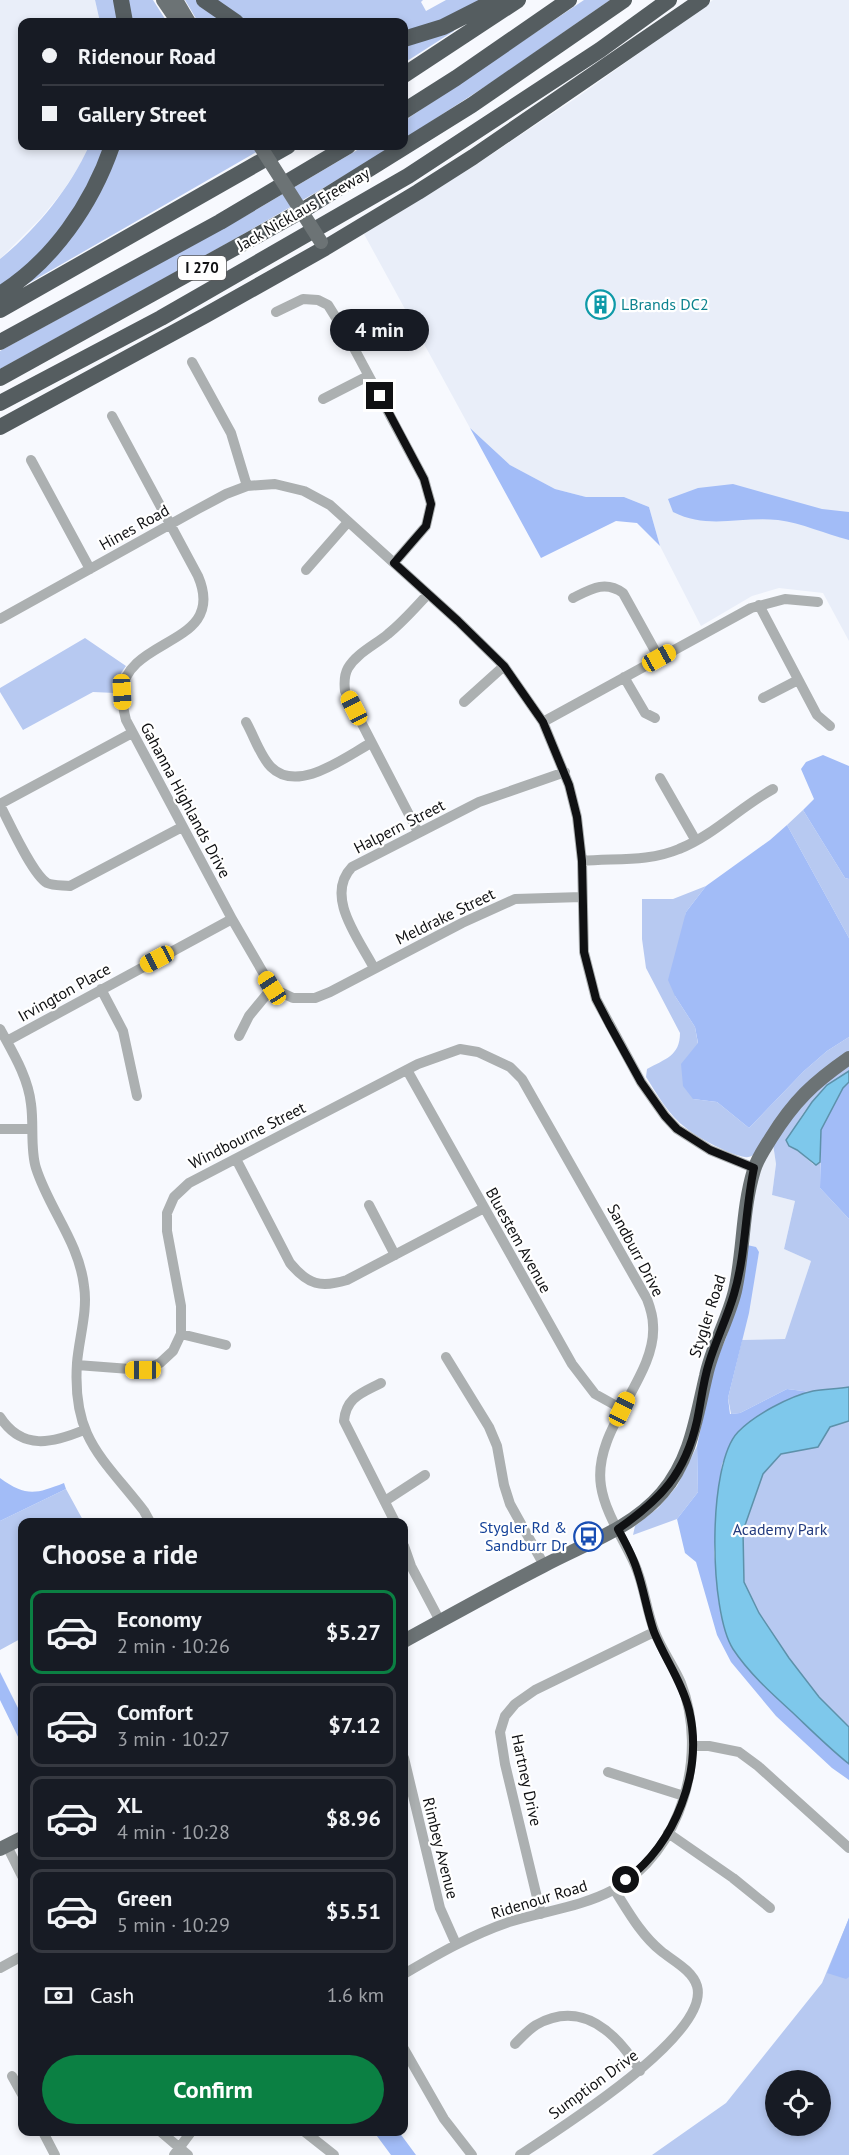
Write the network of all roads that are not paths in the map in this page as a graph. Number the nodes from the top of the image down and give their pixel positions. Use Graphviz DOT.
graph roads {
  1 [pos="121,0"];
  2 [pos="163,0"];
  3 [pos="176,0"];
  4 [pos="204,0"];
  5 [pos="496,0"];
  6 [pos="518,0"];
  7 [pos="568,0"];
  8 [pos="624,0"];
  9 [pos="669,0"];
  10 [pos="702,0"];
  11 [pos="124,18"];
  12 [pos="175,18"];
  13 [pos="187,18"];
  14 [pos="230,18"];
  15 [pos="408,38"];
  16 [pos="408,72"];
  17 [pos="408,108"];
  18 [pos="408,145"];
  19 [pos="111,150"];
  20 [pos="263,150"];
  21 [pos="281,150"];
  22 [pos="341,150"];
  23 [pos="400,150"];
  24 [pos="323,245"];
  25 [pos="0,294"];
  26 [pos="0,310"];
  27 [pos="276,312"];
  28 [pos="390,315"];
  29 [pos="348,337"];
  30 [pos="0,342"];
  31 [pos="192,362"];
  32 [pos="369,376"];
  33 [pos="0,378"];
  34 [pos="323,399"];
  35 [pos="0,403"];
  36 [pos="112,416"];
  37 [pos="0,427"];
  38 [pos="31,460"];
  39 [pos="247,486"];
  40 [pos="348,522"];
  41 [pos="171,524"];
  42 [pos="394,563"];
  43 [pos="90,569"];
  44 [pos="306,570"];
  45 [pos="428,594"];
  46 [pos="573,598"];
  47 [pos="818,602"];
  48 [pos="759,605"];
  49 [pos="0,619"];
  50 [pos="659,658"];
  51 [pos="504,666"];
  52 [pos="624,677"];
  53 [pos="798,680"];
  54 [pos="763,698"];
  55 [pos="464,702"];
  56 [pos="655,718"];
  57 [pos="246,722"];
  58 [pos="543,722"];
  59 [pos="830,726"];
  60 [pos="132,733"];
  61 [pos="371,743"];
  62 [pos="564,772"];
  63 [pos="660,778"];
  64 [pos="773,789"];
  65 [pos="0,804"];
  66 [pos="182,827"];
  67 [pos="418,832"];
  68 [pos="696,841"];
  69 [pos="582,861"];
  70 [pos="582,897"];
  71 [pos="232,920"];
  72 [pos="374,968"];
  73 [pos="272,988"];
  74 [pos="102,989"];
  75 [pos="0,1029"];
  76 [pos="239,1036"];
  77 [pos="7,1041"];
  78 [pos="478,1052"];
  79 [pos="849,1058"];
  80 [pos="407,1070"];
  81 [pos="137,1096"];
  82 [pos="0,1129"];
  83 [pos="32,1129"];
  84 [pos="236,1159"];
  85 [pos="754,1168"];
  86 [pos="369,1205"];
  87 [pos="484,1208"];
  88 [pos="395,1255"];
  89 [pos="181,1334"];
  90 [pos="226,1345"];
  91 [pos="446,1357"];
  92 [pos="77,1365"];
  93 [pos="381,1383"];
  94 [pos="622,1409"];
  95 [pos="0,1417"];
  96 [pos="84,1430"];
  97 [pos="425,1475"];
  98 [pos="385,1501"];
  99 [pos="148,1518"];
  100 [pos="393,1518"];
  101 [pos="618,1529"];
  102 [pos="408,1557"];
  103 [pos="544,1565"];
  104 [pos="440,1621"];
  105 [pos="654,1632"];
  106 [pos="408,1639"];
  107 [pos="693,1746"];
  108 [pos="608,1772"];
  109 [pos="408,1775"];
  110 [pos="684,1796"];
  111 [pos="668,1833"];
  112 [pos="18,1840"];
  113 [pos="4,1848"];
  114 [pos="849,1848"];
  115 [pos="18,1870"];
  116 [pos="614,1889"];
  117 [pos="770,1908"];
  118 [pos="541,1914"];
  119 [pos="456,1944"];
  120 [pos="18,1958"];
  121 [pos="0,1968"];
  122 [pos="408,1972"];
  123 [pos="514,2044"];
  124 [pos="408,2056"];
  125 [pos="640,2071"];
  126 [pos="12,2076"];
  127 [pos="18,2087"];
  128 [pos="45,2136"];
  129 [pos="165,2136"];
  130 [pos="190,2136"];
  131 [pos="310,2136"];
  132 [pos="181,2153"];
  133 [pos="55,2155"];
  134 [pos="334,2155"];
  135 [pos="471,2155"];
  136 [pos="520,2155"];
  1 -- 11 [label="highway"];
  2 -- 12 [label="main road"];
  3 -- 13 [label="main road"];
  4 -- 14 [label="highway"];
  5 -- 15 [label="highway"];
  6 -- 16 [label="highway"];
  7 -- 17 [label="highway"];
  8 -- 18 [label="highway, Jack Nicklaus Freeway / I 270"];
  9 -- 35 [label="highway"];
  10 -- 24 [label="highway"];
  19 -- 25 [label="highway"];
  20 -- 24 [label="main road, bridge"];
  21 -- 26 [label="highway"];
  22 -- 30 [label="highway, Jack Nicklaus Freeway / I 270"];
  23 -- 33 [label="highway, Jack Nicklaus Freeway / I 270"];
  24 -- 37 [label="highway"];
  27 -- 29 [label="street"];
  28 -- 29 [label="street"];
  29 -- 32 [label="street"];
  31 -- 39 [label="street"];
  32 -- 34 [label="street"];
  32 -- 42 [label="street"];
  36 -- 41 [label="street, Gahanna Highlands Drive"];
  38 -- 43 [label="street"];
  39 -- 40 [label="street, Hines Road"];
  39 -- 41 [label="street, Hines Road"];
  40 -- 42 [label="street"];
  40 -- 44 [label="street"];
  41 -- 43 [label="street, Hines Road"];
  41 -- 60 [label="street, Gahanna Highlands Drive"];
  42 -- 45 [label="street"];
  43 -- 49 [label="street, Hines Road"];
  45 -- 51 [label="street"];
  45 -- 61 [label="street"];
  46 -- 50 [label="street"];
  47 -- 48 [label="street"];
  48 -- 50 [label="street"];
  48 -- 53 [label="street"];
  50 -- 52 [label="street"];
  51 -- 55 [label="street"];
  51 -- 58 [label="street"];
  52 -- 56 [label="street"];
  52 -- 58 [label="street"];
  53 -- 54 [label="street"];
  53 -- 59 [label="street"];
  57 -- 61 [label="street"];
  58 -- 62 [label="street"];
  60 -- 65 [label="street"];
  60 -- 66 [label="street, Gahanna Highlands Drive"];
  61 -- 67 [label="street"];
  62 -- 67 [label="street, Halpern Street"];
  62 -- 69 [label="street"];
  63 -- 68 [label="street"];
  64 -- 68 [label="street"];
  65 -- 66 [label="street"];
  66 -- 71 [label="street, Gahanna Highlands Drive"];
  67 -- 72 [label="street, Halpern Street"];
  68 -- 69 [label="street"];
  69 -- 70 [label="street"];
  70 -- 72 [label="street, Meldrake Street"];
  70 -- 85 [label="street"];
  71 -- 73 [label="street, Gahanna Highlands Drive"];
  71 -- 74 [label="street, Irvington Place"];
  72 -- 73 [label="street, Meldrake Street"];
  73 -- 76 [label="street"];
  74 -- 77 [label="street, Irvington Place"];
  74 -- 81 [label="street"];
  75 -- 77 [label="street"];
  77 -- 83 [label="street"];
  78 -- 80 [label="street, Windbourne Street"];
  78 -- 94 [label="street, Sandburr Drive"];
  79 -- 85 [label="main road, Stygler Road"];
  80 -- 84 [label="street, Windbourne Street"];
  80 -- 87 [label="street, Bluestem Avenue"];
  82 -- 83 [label="street"];
  83 -- 92 [label="street"];
  84 -- 88 [label="street"];
  84 -- 89 [label="street, Windbourne Street"];
  85 -- 101 [label="main road, Stygler Road"];
  86 -- 88 [label="street"];
  87 -- 88 [label="street"];
  87 -- 94 [label="street, Bluestem Avenue"];
  89 -- 90 [label="street"];
  89 -- 92 [label="street"];
  91 -- 103 [label="street"];
  92 -- 96 [label="street"];
  93 -- 98 [label="street"];
  94 -- 101 [label="street, Sandburr Drive"];
  95 -- 96 [label="street"];
  96 -- 99 [label="street"];
  97 -- 98 [label="street"];
  98 -- 100 [label="street"];
  101 -- 103 [label="main road, Stygler Road"];
  101 -- 105 [label="street, Ridenour Road"];
  102 -- 104 [label="street"];
  103 -- 104 [label="main road, Stygler Road"];
  104 -- 106 [label="main road, Stygler Road"];
  105 -- 107 [label="street, Ridenour Road"];
  105 -- 118 [label="street, Hartney Drive"];
  107 -- 110 [label="street, Ridenour Road"];
  107 -- 114 [label="street"];
  108 -- 110 [label="street"];
  109 -- 119 [label="street, Rimbey Avenue"];
  110 -- 111 [label="street, Ridenour Road"];
  111 -- 116 [label="street, Ridenour Road"];
  111 -- 117 [label="street"];
  112 -- 113 [label="main road"];
  113 -- 115 [label="street"];
  116 -- 118 [label="street, Ridenour Road"];
  116 -- 125 [label="street, Sumption Drive"];
  118 -- 119 [label="street, Ridenour Road"];
  119 -- 122 [label="street, Ridenour Road"];
  120 -- 121 [label="street"];
  123 -- 125 [label="street"];
  124 -- 135 [label="street"];
  125 -- 136 [label="street, Sumption Drive"];
  126 -- 127 [label="street"];
  128 -- 133 [label="street"];
  129 -- 132 [label="street"];
  130 -- 132 [label="street"];
  131 -- 134 [label="street"];
}
